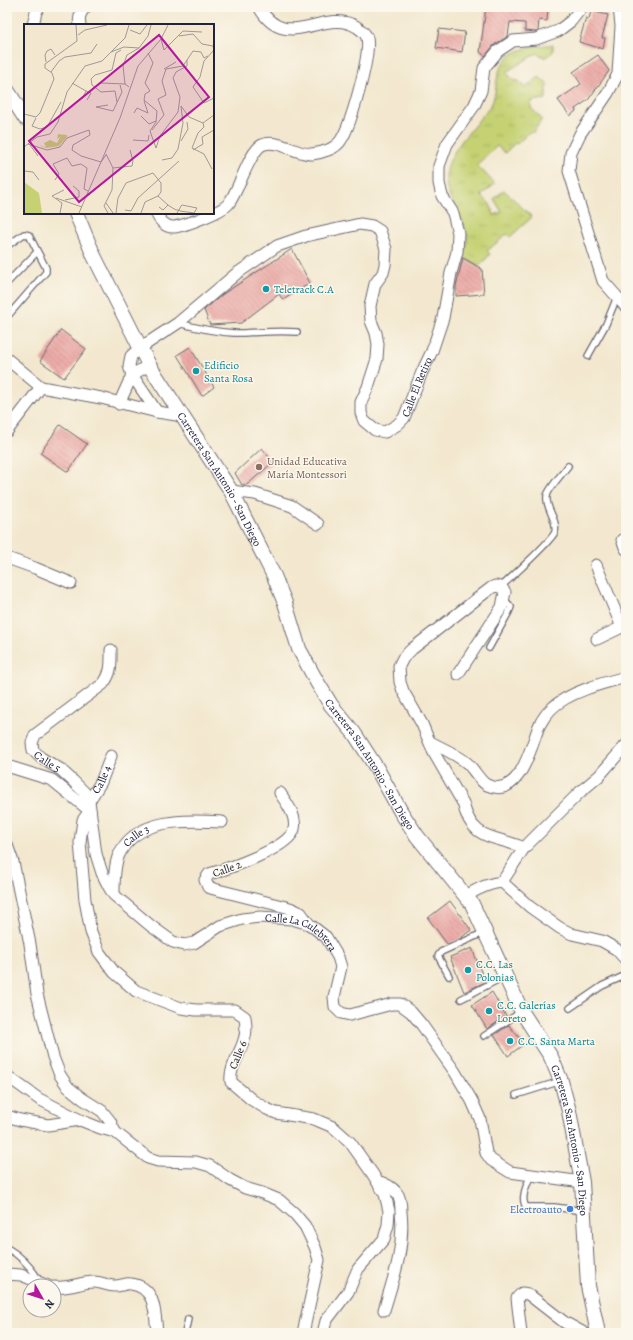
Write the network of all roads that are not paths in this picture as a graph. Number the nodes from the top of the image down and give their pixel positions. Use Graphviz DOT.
graph roads {
  1 [pos="39,7"];
  2 [pos="86,7"];
  3 [pos="259,7"];
  4 [pos="582,7"];
  5 [pos="619,7"];
  6 [pos="33,24"];
  7 [pos="80,24"];
  8 [pos="623,25"];
  9 [pos="7,90"];
  10 [pos="24,116"];
  11 [pos="214,212"];
  12 [pos="76,214"];
  13 [pos="157,214"];
  14 [pos="210,214"];
  15 [pos="7,246"];
  16 [pos="37,252"];
  17 [pos="7,283"];
  18 [pos="617,296"];
  19 [pos="626,307"];
  20 [pos="7,317"];
  21 [pos="178,323"];
  22 [pos="297,332"];
  23 [pos="140,348"];
  24 [pos="588,356"];
  25 [pos="7,359"];
  26 [pos="149,365"];
  27 [pos="132,375"];
  28 [pos="41,387"];
  29 [pos="119,404"];
  30 [pos="157,412"];
  31 [pos="183,416"];
  32 [pos="7,432"];
  33 [pos="568,466"];
  34 [pos="231,491"];
  35 [pos="318,524"];
  36 [pos="7,558"];
  37 [pos="596,565"];
  38 [pos="71,583"];
  39 [pos="501,587"];
  40 [pos="504,599"];
  41 [pos="624,626"];
  42 [pos="597,639"];
  43 [pos="489,648"];
  44 [pos="111,650"];
  45 [pos="458,674"];
  46 [pos="626,677"];
  47 [pos="430,742"];
  48 [pos="626,745"];
  49 [pos="111,756"];
  50 [pos="7,766"];
  51 [pos="280,793"];
  52 [pos="90,806"];
  53 [pos="222,822"];
  54 [pos="7,845"];
  55 [pos="524,848"];
  56 [pos="502,882"];
  57 [pos="114,895"];
  58 [pos="466,896"];
  59 [pos="309,924"];
  60 [pos="485,932"];
  61 [pos="626,960"];
  62 [pos="626,975"];
  63 [pos="449,976"];
  64 [pos="506,976"];
  65 [pos="461,999"];
  66 [pos="570,1008"];
  67 [pos="522,1012"];
  68 [pos="484,1036"];
  69 [pos="7,1076"];
  70 [pos="561,1081"];
  71 [pos="516,1095"];
  72 [pos="7,1116"];
  73 [pos="80,1120"];
  74 [pos="115,1132"];
  75 [pos="531,1175"];
  76 [pos="377,1181"];
  77 [pos="582,1182"];
  78 [pos="584,1211"];
  79 [pos="7,1248"];
  80 [pos="7,1274"];
  81 [pos="29,1278"];
  82 [pos="40,1278"];
  83 [pos="62,1288"];
  84 [pos="384,1310"];
  85 [pos="188,1318"];
  86 [pos="157,1333"];
  87 [pos="185,1333"];
  88 [pos="303,1333"];
  89 [pos="323,1333"];
  90 [pos="521,1333"];
  91 [pos="584,1333"];
  92 [pos="598,1333"];
  1 -- 6 [label="street"];
  2 -- 7 [label="street"];
  3 -- 11 [label="street"];
  4 -- 21 [label="street, Calle El Retiro"];
  5 -- 8 [label="street"];
  8 -- 18 [label="street"];
  9 -- 10 [label="street"];
  12 -- 23 [label="street, Carretera San Antonio - San Diego"];
  13 -- 14 [label="street"];
  15 -- 16 [label="lane"];
  16 -- 17 [label="lane"];
  16 -- 20 [label="lane"];
  18 -- 19 [label="street"];
  18 -- 24 [label="lane"];
  21 -- 22 [label="lane"];
  21 -- 23 [label="street, Calle El Retiro"];
  23 -- 26 [label="street, Carretera San Antonio - San Diego"];
  23 -- 27 [label="street"];
  25 -- 28 [label="street"];
  26 -- 27 [label="street"];
  26 -- 31 [label="street, Carretera San Antonio - San Diego"];
  27 -- 29 [label="street"];
  27 -- 30 [label="street"];
  28 -- 29 [label="street"];
  28 -- 32 [label="street"];
  29 -- 30 [label="street"];
  30 -- 31 [label="street"];
  31 -- 34 [label="street, Carretera San Antonio - San Diego"];
  33 -- 39 [label="lane"];
  34 -- 35 [label="street"];
  34 -- 58 [label="street, Carretera San Antonio - San Diego"];
  36 -- 38 [label="street"];
  37 -- 41 [label="street"];
  39 -- 40 [label="street"];
  39 -- 47 [label="street"];
  40 -- 43 [label="lane"];
  40 -- 45 [label="street"];
  41 -- 42 [label="street"];
  44 -- 52 [label="street, Calle 5"];
  46 -- 47 [label="street"];
  47 -- 55 [label="street"];
  48 -- 55 [label="street"];
  49 -- 52 [label="street, Calle 4"];
  50 -- 52 [label="street"];
  51 -- 59 [label="street, Calle 2"];
  52 -- 57 [label="street, Calle La Culebrera"];
  52 -- 76 [label="street, Calle 6"];
  53 -- 57 [label="street, Calle 3"];
  54 -- 74 [label="street"];
  55 -- 56 [label="street"];
  56 -- 58 [label="street"];
  56 -- 61 [label="street"];
  57 -- 59 [label="street, Calle La Culebrera"];
  58 -- 60 [label="street, Carretera San Antonio - San Diego"];
  59 -- 75 [label="street, Calle La Culebrera"];
  60 -- 63 [label="lane"];
  60 -- 64 [label="street, Carretera San Antonio - San Diego"];
  62 -- 66 [label="lane"];
  64 -- 65 [label="lane"];
  64 -- 67 [label="street, Carretera San Antonio - San Diego"];
  67 -- 68 [label="lane"];
  67 -- 70 [label="street, Carretera San Antonio - San Diego"];
  69 -- 73 [label="street"];
  70 -- 71 [label="lane"];
  70 -- 77 [label="street, Carretera San Antonio - San Diego"];
  72 -- 73 [label="street"];
  73 -- 74 [label="street"];
  74 -- 88 [label="street"];
  75 -- 77 [label="street, Calle La Culebrera"];
  75 -- 78 [label="lane"];
  76 -- 84 [label="street"];
  76 -- 89 [label="street, Calle 6"];
  77 -- 78 [label="street, Carretera San Antonio - San Diego"];
  78 -- 92 [label="street, Carretera San Antonio - San Diego"];
  79 -- 82 [label="lane"];
  80 -- 81 [label="street"];
  83 -- 86 [label="street"];
  85 -- 87 [label="lane"];
  90 -- 91 [label="street"];
}
